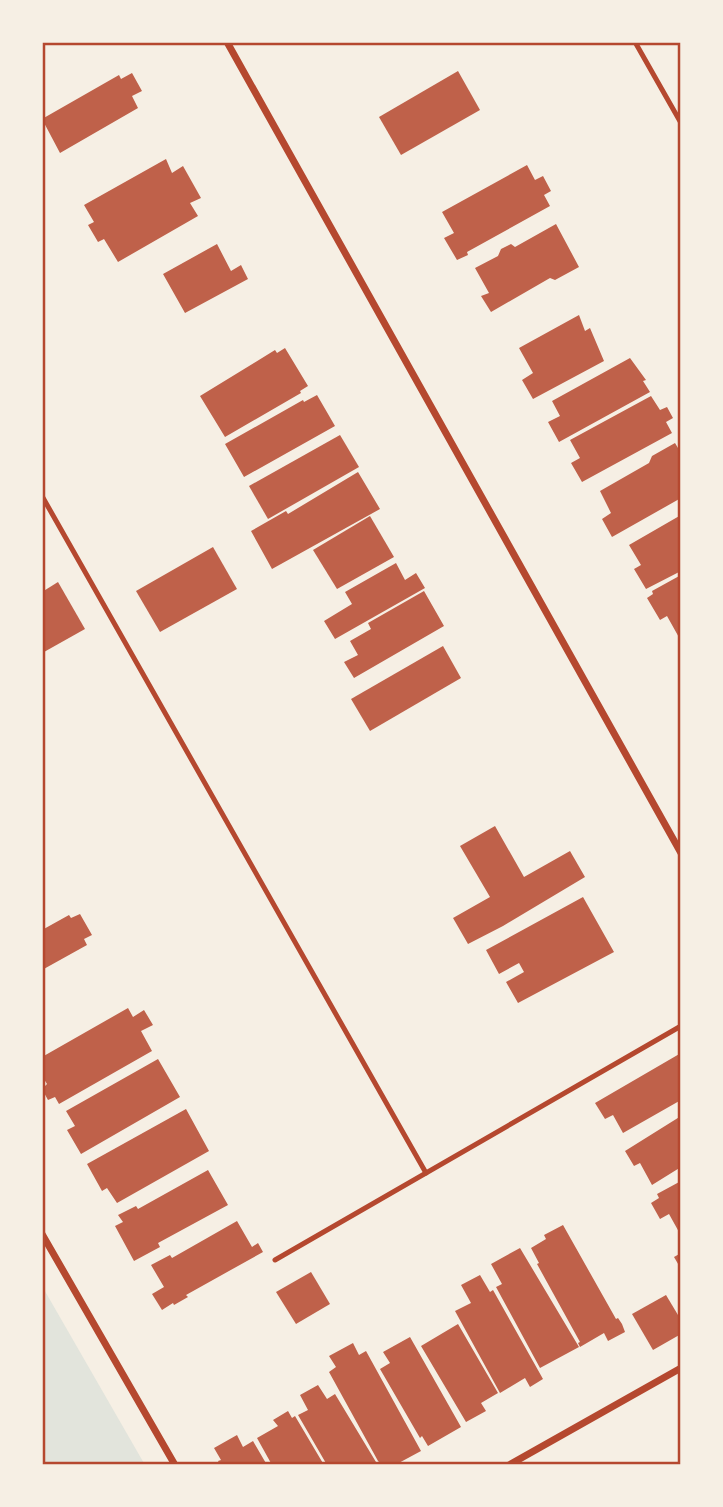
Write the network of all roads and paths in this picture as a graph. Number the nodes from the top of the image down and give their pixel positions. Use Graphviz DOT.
graph roads {
  1 [pos="227,42"];
  2 [pos="635,42"];
  3 [pos="681,123"];
  4 [pos="42,496"];
  5 [pos="681,853"];
  6 [pos="681,1026"];
  7 [pos="426,1173"];
  8 [pos="42,1234"];
  9 [pos="275,1260"];
  10 [pos="681,1368"];
  11 [pos="175,1465"];
  12 [pos="509,1465"];
  1 -- 5 [label="street"];
  2 -- 3 [label="lane"];
  4 -- 7 [label="lane"];
  6 -- 7 [label="lane"];
  7 -- 9 [label="lane"];
  8 -- 11 [label="street"];
  10 -- 12 [label="street"];
}
